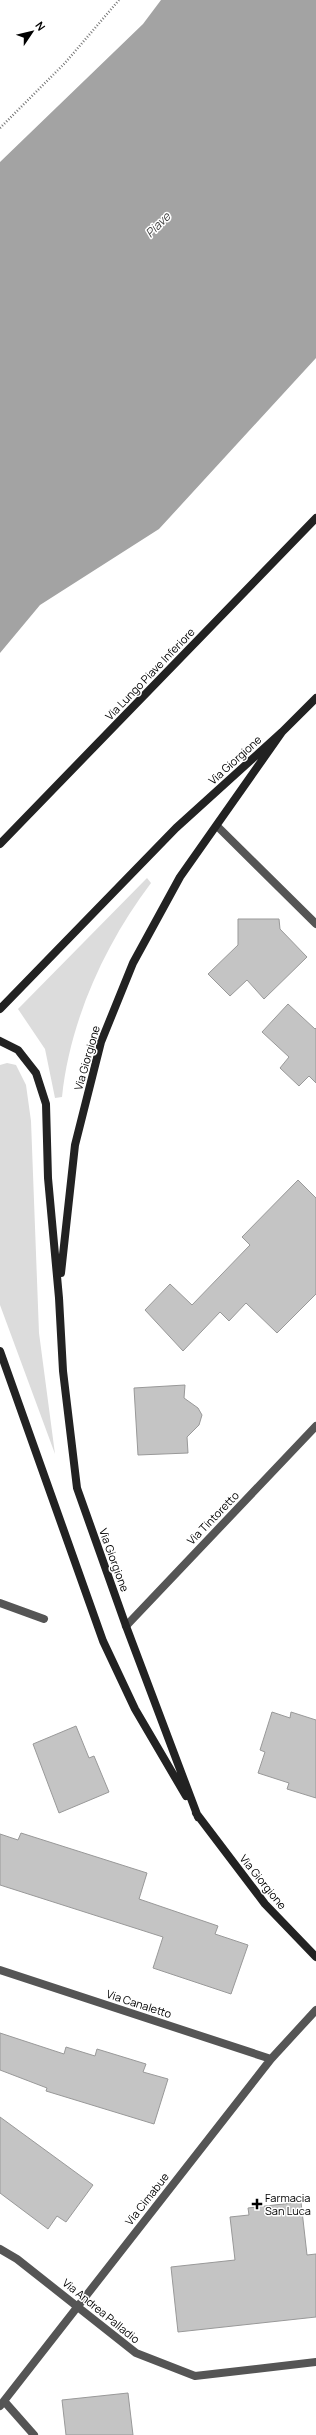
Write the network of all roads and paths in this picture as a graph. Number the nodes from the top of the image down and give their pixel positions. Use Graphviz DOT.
graph roads {
  1 [pos="119,0"];
  2 [pos="0,128"];
  3 [pos="316,518"];
  4 [pos="316,698"];
  5 [pos="282,732"];
  6 [pos="217,826"];
  7 [pos="0,844"];
  8 [pos="316,924"];
  9 [pos="0,1009"];
  10 [pos="0,1041"];
  11 [pos="59,1298"];
  12 [pos="0,1351"];
  13 [pos="316,1427"];
  14 [pos="0,1603"];
  15 [pos="44,1618"];
  16 [pos="126,1626"];
  17 [pos="198,1817"];
  18 [pos="316,1957"];
  19 [pos="0,1970"];
  20 [pos="316,2010"];
  21 [pos="270,2060"];
  22 [pos="0,2249"];
  23 [pos="76,2307"];
  24 [pos="316,2362"];
  25 [pos="2,2403"];
  26 [pos="34,2435"];
  1 -- 2 [label="path"];
  3 -- 7 [label="main road, Via Lungo Piave Inferiore"];
  4 -- 5 [label="main road, Via Giorgione"];
  5 -- 6 [label="main road, Via Giorgione"];
  5 -- 9 [label="main road, Via Giorgione"];
  6 -- 8 [label="street"];
  6 -- 11 [label="main road, Via Giorgione"];
  10 -- 11 [label="main road, Via Giorgione"];
  11 -- 16 [label="main road, Via Giorgione"];
  12 -- 17 [label="main road, Via Giorgione"];
  13 -- 16 [label="street, Via Tintoretto"];
  14 -- 15 [label="street"];
  16 -- 17 [label="main road, Via Giorgione"];
  17 -- 18 [label="main road, Via Giorgione"];
  19 -- 21 [label="street, Via Canaletto"];
  20 -- 21 [label="street, Via Cimabue"];
  21 -- 23 [label="street, Via Cimabue"];
  22 -- 23 [label="street, Via Andrea Palladio"];
  23 -- 24 [label="street, Via Andrea Palladio"];
  23 -- 25 [label="street, Via Cimabue"];
  25 -- 26 [label="street"];
}
